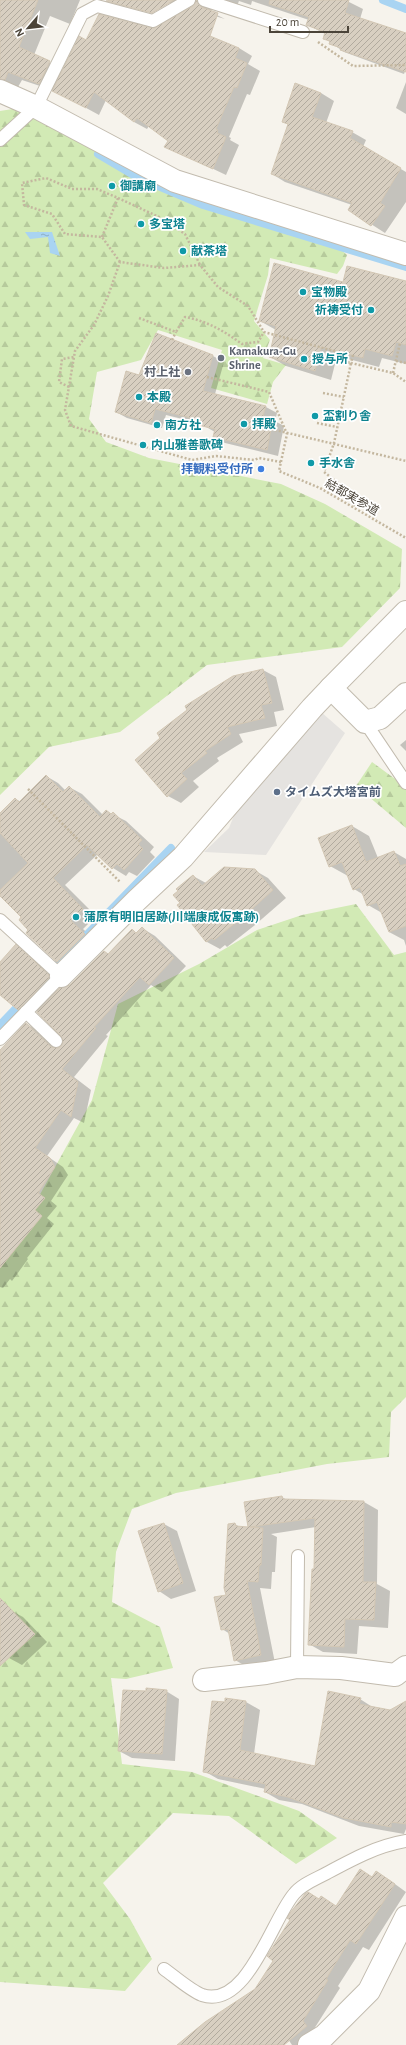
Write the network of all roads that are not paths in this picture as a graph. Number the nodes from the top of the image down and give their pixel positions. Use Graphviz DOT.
graph roads {
  1 [pos="189,0"];
  2 [pos="204,0"];
  3 [pos="303,32"];
  4 [pos="0,91"];
  5 [pos="36,107"];
  6 [pos="0,140"];
  7 [pos="406,254"];
  8 [pos="406,612"];
  9 [pos="331,688"];
  10 [pos="406,694"];
  11 [pos="365,722"];
  12 [pos="406,783"];
  13 [pos="0,920"];
  14 [pos="61,976"];
  15 [pos="26,1012"];
  16 [pos="0,1039"];
  17 [pos="56,1041"];
  18 [pos="298,1556"];
  19 [pos="297,1667"];
  20 [pos="406,1668"];
  21 [pos="204,1680"];
  22 [pos="406,1841"];
  23 [pos="406,1917"];
  24 [pos="164,1969"];
  25 [pos="321,2042"];
  1 -- 5 [label="lane"];
  2 -- 3 [label="lane"];
  4 -- 5 [label="street"];
  5 -- 6 [label="lane"];
  5 -- 7 [label="street"];
  8 -- 9 [label="street"];
  9 -- 11 [label="street"];
  9 -- 14 [label="street"];
  10 -- 11 [label="street"];
  11 -- 12 [label="lane"];
  13 -- 14 [label="lane"];
  14 -- 15 [label="lane"];
  15 -- 16 [label="lane"];
  15 -- 17 [label="lane"];
  18 -- 19 [label="lane"];
  19 -- 20 [label="street"];
  19 -- 21 [label="street"];
  22 -- 24 [label="lane"];
  23 -- 25 [label="street"];
}
